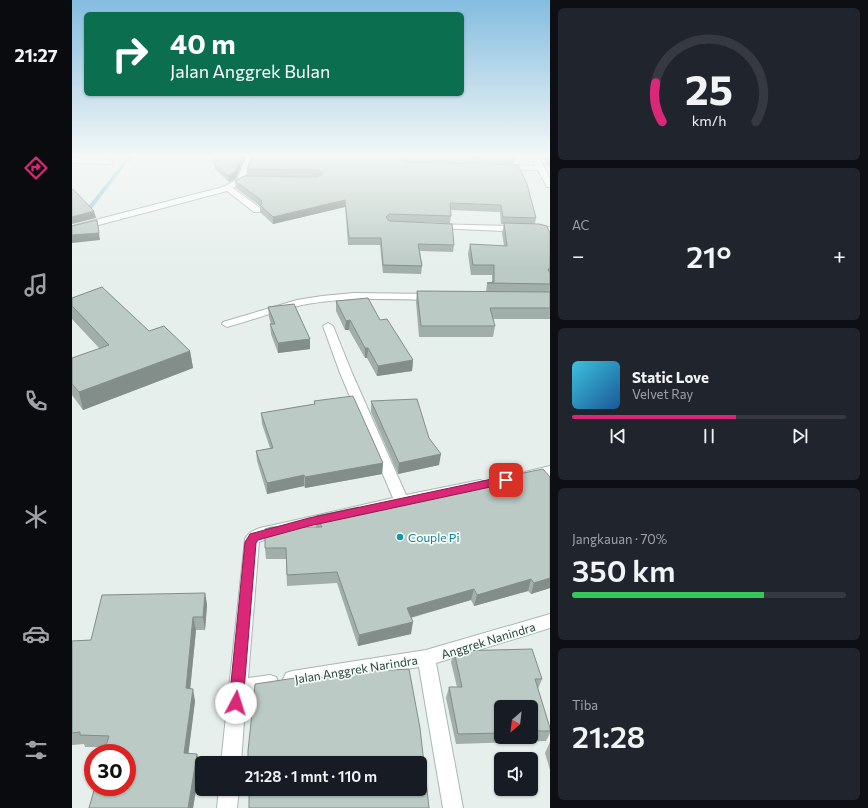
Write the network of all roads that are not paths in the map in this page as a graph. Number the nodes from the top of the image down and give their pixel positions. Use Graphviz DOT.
graph roads {
  1 [pos="213,193"];
  2 [pos="234,193"];
  3 [pos="257,210"];
  4 [pos="426,226"];
  5 [pos="72,229"];
  6 [pos="550,230"];
  7 [pos="440,297"];
  8 [pos="227,324"];
  9 [pos="328,326"];
  10 [pos="550,471"];
  11 [pos="519,477"];
  12 [pos="495,482"];
  13 [pos="402,502"];
  14 [pos="550,621"];
  15 [pos="426,658"];
  16 [pos="238,688"];
  17 [pos="232,756"];
  18 [pos="228,796"];
  19 [pos="227,808"];
  20 [pos="453,808"];
  1 -- 5 [label="street"];
  2 -- 3 [label="street"];
  4 -- 6 [label="street"];
  7 -- 8 [label="street"];
  9 -- 13 [label="street"];
  10 -- 11 [label="street"];
  12 -- 13 [label="street"];
  13 -- 16 [label="street"];
  14 -- 15 [label="street, Anggrek Nanindra"];
  15 -- 16 [label="street, Jalan Anggrek Narindra"];
  15 -- 20 [label="street"];
  16 -- 17 [label="street"];
  18 -- 19 [label="street"];
}
